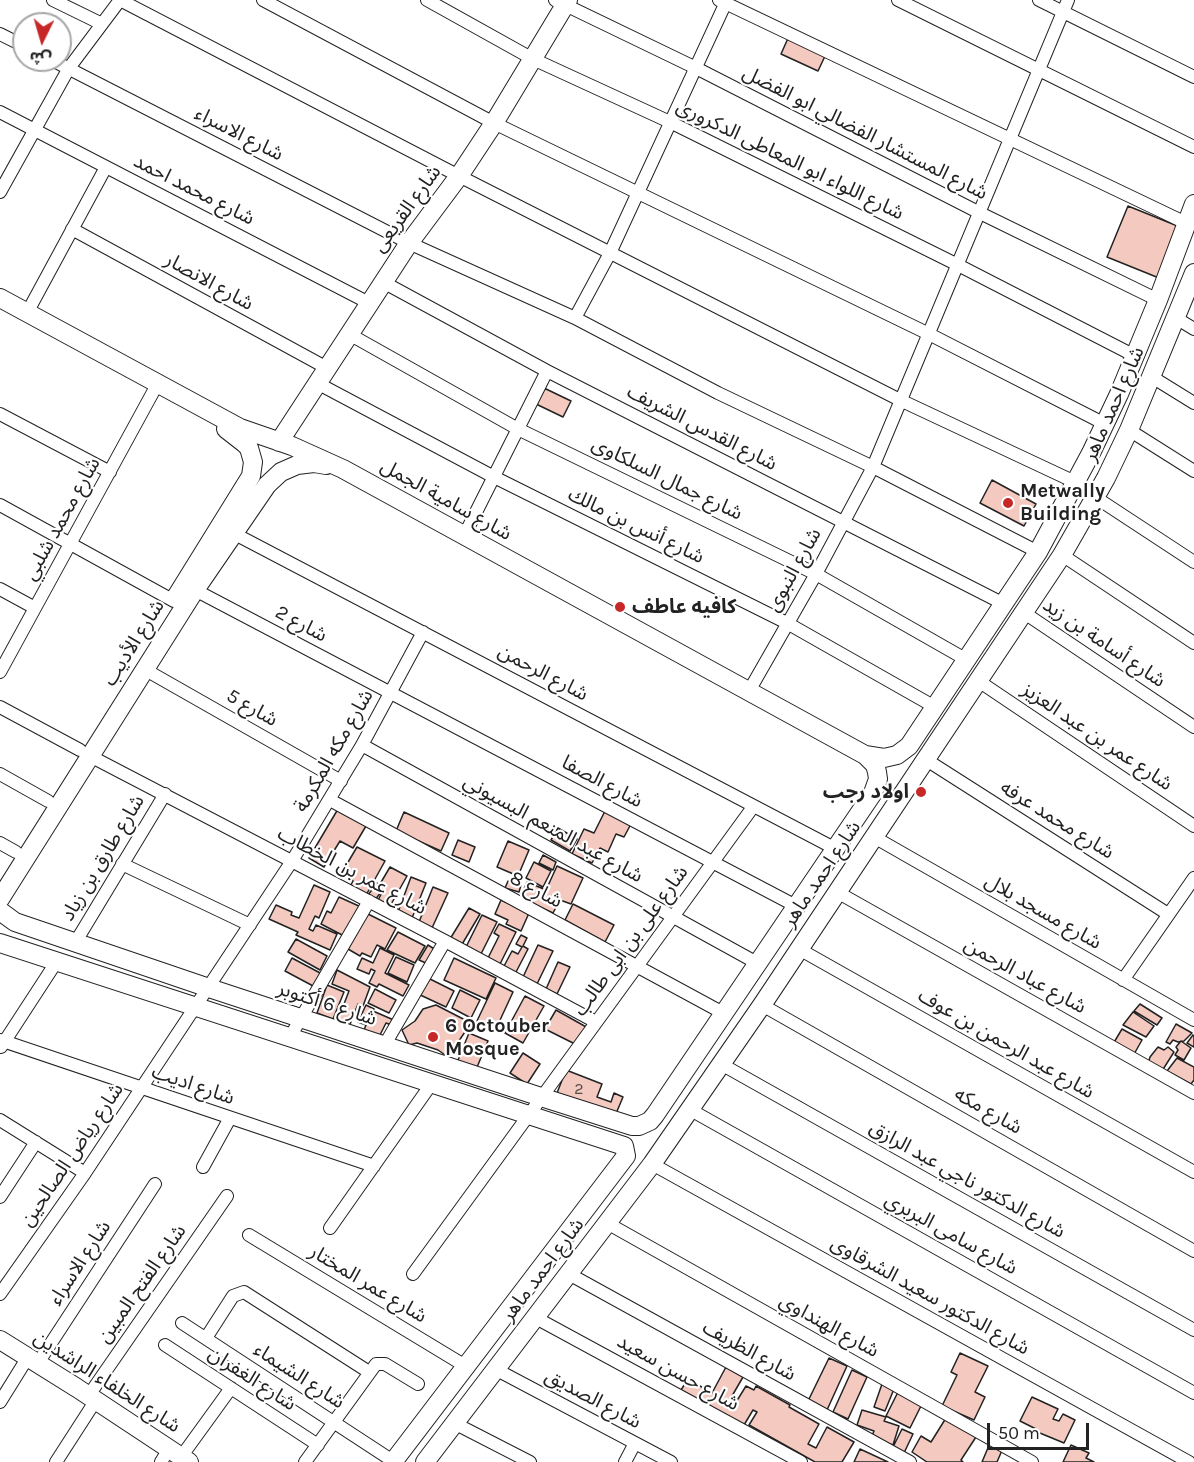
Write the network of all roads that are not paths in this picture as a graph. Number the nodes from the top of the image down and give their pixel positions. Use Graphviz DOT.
graph roads {
  1 [pos="53,0"];
  2 [pos="120,0"];
  3 [pos="263,0"];
  4 [pos="427,0"];
  5 [pos="898,0"];
  6 [pos="1039,0"];
  7 [pos="724,1"];
  8 [pos="563,2"];
  9 [pos="1066,6"];
  10 [pos="100,23"];
  11 [pos="533,59"];
  12 [pos="72,64"];
  13 [pos="696,68"];
  14 [pos="1038,69"];
  15 [pos="72,70"];
  16 [pos="67,72"];
  17 [pos="1194,77"];
  18 [pos="0,112"];
  19 [pos="670,122"];
  20 [pos="494,123"];
  21 [pos="34,129"];
  22 [pos="1012,139"];
  23 [pos="1194,147"];
  24 [pos="106,166"];
  25 [pos="459,176"];
  26 [pos="0,192"];
  27 [pos="639,192"];
  28 [pos="1194,204"];
  29 [pos="980,213"];
  30 [pos="1186,223"];
  31 [pos="72,229"];
  32 [pos="409,243"];
  33 [pos="610,253"];
  34 [pos="958,265"];
  35 [pos="1194,273"];
  36 [pos="383,282"];
  37 [pos="0,298"];
  38 [pos="1158,300"];
  39 [pos="369,303"];
  40 [pos="27,313"];
  41 [pos="575,318"];
  42 [pos="1176,318"];
  43 [pos="1194,329"];
  44 [pos="350,334"];
  45 [pos="929,334"];
  46 [pos="1135,357"];
  47 [pos="547,371"];
  48 [pos="322,376"];
  49 [pos="1152,377"];
  50 [pos="158,383"];
  51 [pos="1119,394"];
  52 [pos="900,400"];
  53 [pos="1194,403"];
  54 [pos="197,404"];
  55 [pos="1140,404"];
  56 [pos="0,414"];
  57 [pos="1105,424"];
  58 [pos="518,429"];
  59 [pos="1129,430"];
  60 [pos="279,442"];
  61 [pos="873,466"];
  62 [pos="343,469"];
  63 [pos="1194,471"];
  64 [pos="110,472"];
  65 [pos="494,477"];
  66 [pos="1075,482"];
  67 [pos="1095,497"];
  68 [pos="0,505"];
  69 [pos="843,522"];
  70 [pos="233,532"];
  71 [pos="464,536"];
  72 [pos="70,544"];
  73 [pos="1038,552"];
  74 [pos="1062,555"];
  75 [pos="1194,561"];
  76 [pos="816,574"];
  77 [pos="0,589"];
  78 [pos="195,590"];
  79 [pos="174,601"];
  80 [pos="1004,604"];
  81 [pos="35,608"];
  82 [pos="1023,612"];
  83 [pos="787,623"];
  84 [pos="423,632"];
  85 [pos="1194,643"];
  86 [pos="967,660"];
  87 [pos="144,669"];
  88 [pos="0,672"];
  89 [pos="977,680"];
  90 [pos="749,691"];
  91 [pos="390,692"];
  92 [pos="0,707"];
  93 [pos="935,707"];
  94 [pos="1194,727"];
  95 [pos="362,745"];
  96 [pos="85,753"];
  97 [pos="865,755"];
  98 [pos="925,759"];
  99 [pos="0,774"];
  100 [pos="341,782"];
  101 [pos="165,794"];
  102 [pos="873,794"];
  103 [pos="330,800"];
  104 [pos="48,801"];
  105 [pos="753,807"];
  106 [pos="894,807"];
  107 [pos="1194,826"];
  108 [pos="874,837"];
  109 [pos="0,843"];
  110 [pos="834,849"];
  111 [pos="16,852"];
  112 [pos="292,861"];
  113 [pos="712,862"];
  114 [pos="122,864"];
  115 [pos="0,878"];
  116 [pos="1194,878"];
  117 [pos="837,892"];
  118 [pos="0,899"];
  119 [pos="369,902"];
  120 [pos="796,906"];
  121 [pos="0,911"];
  122 [pos="1168,914"];
  123 [pos="672,917"];
  124 [pos="250,925"];
  125 [pos="445,941"];
  126 [pos="0,943"];
  127 [pos="75,943"];
  128 [pos="800,949"];
  129 [pos="57,961"];
  130 [pos="757,963"];
  131 [pos="636,966"];
  132 [pos="1123,980"];
  133 [pos="209,988"];
  134 [pos="762,1005"];
  135 [pos="195,1007"];
  136 [pos="725,1014"];
  137 [pos="300,1019"];
  138 [pos="1194,1020"];
  139 [pos="596,1022"];
  140 [pos="290,1037"];
  141 [pos="1,1043"];
  142 [pos="384,1046"];
  143 [pos="721,1064"];
  144 [pos="432,1083"];
  145 [pos="142,1088"];
  146 [pos="1194,1093"];
  147 [pos="541,1097"];
  148 [pos="689,1109"];
  149 [pos="529,1114"];
  150 [pos="230,1118"];
  151 [pos="0,1120"];
  152 [pos="645,1124"];
  153 [pos="36,1142"];
  154 [pos="652,1164"];
  155 [pos="374,1166"];
  156 [pos="202,1167"];
  157 [pos="1194,1172"];
  158 [pos="85,1173"];
  159 [pos="155,1184"];
  160 [pos="227,1196"];
  161 [pos="0,1197"];
  162 [pos="607,1223"];
  163 [pos="330,1228"];
  164 [pos="249,1235"];
  165 [pos="1194,1251"];
  166 [pos="413,1274"];
  167 [pos="569,1274"];
  168 [pos="0,1294"];
  169 [pos="536,1318"];
  170 [pos="182,1323"];
  171 [pos="1194,1330"];
  172 [pos="206,1338"];
  173 [pos="0,1340"];
  174 [pos="165,1345"];
  175 [pos="33,1360"];
  176 [pos="467,1367"];
  177 [pos="497,1370"];
  178 [pos="369,1372"];
  179 [pos="418,1384"];
  180 [pos="231,1388"];
  181 [pos="1194,1393"];
  182 [pos="92,1397"];
  183 [pos="0,1402"];
  184 [pos="334,1422"];
  185 [pos="454,1423"];
  186 [pos="635,1443"];
  187 [pos="318,1445"];
  188 [pos="175,1457"];
  189 [pos="56,1462"];
  190 [pos="305,1462"];
  191 [pos="393,1462"];
  192 [pos="425,1462"];
  193 [pos="530,1462"];
  194 [pos="626,1462"];
  195 [pos="671,1462"];
  196 [pos="801,1462"];
  197 [pos="910,1462"];
  198 [pos="1032,1462"];
  199 [pos="1189,1462"];
  1 -- 10 [label="street"];
  2 -- 10 [label="street"];
  2 -- 25 [label="street"];
  3 -- 20 [label="street"];
  4 -- 11 [label="street, شارع اللواء ابو المعاطى الدكرورى"];
  5 -- 14 [label="street"];
  6 -- 9 [label="street"];
  7 -- 13 [label="street"];
  7 -- 22 [label="street"];
  8 -- 11 [label="street, شارع القريعى"];
  8 -- 13 [label="street, شارع المستشار الفضالي ابو الفضل"];
  9 -- 14 [label="street, شارع النبوى"];
  9 -- 17 [label="street"];
  10 -- 12 [label="street"];
  11 -- 19 [label="street, شارع اللواء ابو المعاطى الدكرورى"];
  11 -- 20 [label="street, شارع القريعى"];
  13 -- 19 [label="street"];
  13 -- 29 [label="street, شارع المستشار الفضالي ابو الفضل"];
  14 -- 22 [label="street, شارع النبوى"];
  14 -- 23 [label="street"];
  15 -- 32 [label="street, شارع الاسراء"];
  16 -- 21 [label="street"];
  18 -- 21 [label="street, شارع محمد احمد"];
  19 -- 27 [label="street"];
  19 -- 34 [label="street, شارع اللواء ابو المعاطى الدكرورى"];
  20 -- 25 [label="street, شارع القريعى"];
  20 -- 27 [label="street"];
  21 -- 24 [label="street, شارع محمد احمد"];
  21 -- 26 [label="street"];
  22 -- 29 [label="street, شارع النبوى"];
  22 -- 30 [label="street"];
  24 -- 31 [label="street"];
  24 -- 39 [label="street, شارع محمد احمد"];
  25 -- 32 [label="street, شارع القريعى"];
  25 -- 33 [label="street"];
  27 -- 33 [label="street"];
  27 -- 45 [label="street"];
  28 -- 30 [label="street, شارع احمد ماهر"];
  29 -- 34 [label="street, شارع النبوى"];
  29 -- 38 [label="street, شارع المستشار الفضالي ابو الفضل"];
  30 -- 38 [label="street, شارع احمد ماهر"];
  31 -- 40 [label="street"];
  31 -- 48 [label="street, شارع الانصار"];
  32 -- 36 [label="street, شارع القريعى"];
  32 -- 41 [label="street, شارع الاسراء"];
  33 -- 41 [label="street"];
  33 -- 52 [label="street"];
  34 -- 45 [label="street, شارع النبوى"];
  34 -- 46 [label="street, شارع اللواء ابو المعاطى الدكرورى"];
  35 -- 42 [label="street, شارع احمد ماهر"];
  36 -- 39 [label="street, شارع القريعى"];
  36 -- 47 [label="street, شارع القدس الشريف"];
  37 -- 40 [label="street, شارع سامية الجمل"];
  38 -- 46 [label="street, شارع احمد ماهر"];
  39 -- 44 [label="street, شارع القريعى"];
  40 -- 50 [label="street, شارع سامية الجمل"];
  41 -- 61 [label="street, شارع الاسراء"];
  42 -- 43 [label="street"];
  42 -- 49 [label="street, شارع احمد ماهر"];
  44 -- 48 [label="street, شارع القريعى"];
  44 -- 58 [label="street, شارع جمال السلكاوى"];
  45 -- 52 [label="street, شارع النبوى"];
  45 -- 57 [label="street"];
  46 -- 51 [label="street, شارع احمد ماهر"];
  47 -- 58 [label="street"];
  47 -- 69 [label="street, شارع القدس الشريف"];
  48 -- 60 [label="street, شارع القريعى"];
  48 -- 65 [label="street, شارع أنس بن مالك"];
  49 -- 53 [label="street"];
  49 -- 55 [label="street, شارع احمد ماهر"];
  50 -- 54 [label="street, شارع سامية الجمل"];
  50 -- 64 [label="street, شارع محمد شلبي"];
  51 -- 55 [label="street"];
  51 -- 57 [label="street, شارع احمد ماهر"];
  52 -- 61 [label="street, شارع النبوى"];
  52 -- 66 [label="street"];
  54 -- 60 [label="street, شارع سامية الجمل"];
  54 -- 79 [label="street, شارع الأديب"];
  55 -- 59 [label="street, شارع احمد ماهر"];
  56 -- 64 [label="street"];
  57 -- 66 [label="street, شارع احمد ماهر"];
  58 -- 65 [label="street"];
  58 -- 76 [label="street, شارع جمال السلكاوى"];
  59 -- 63 [label="street"];
  59 -- 67 [label="street, شارع احمد ماهر"];
  60 -- 62 [label="street, شارع سامية الجمل"];
  61 -- 69 [label="street, شارع النبوى"];
  61 -- 73 [label="street, شارع الاسراء"];
  62 -- 70 [label="street, شارع الأديب"];
  62 -- 71 [label="street, شارع سامية الجمل"];
  64 -- 72 [label="street, شارع محمد شلبي"];
  65 -- 71 [label="street"];
  65 -- 83 [label="street, شارع أنس بن مالك"];
  66 -- 73 [label="street, شارع احمد ماهر"];
  67 -- 74 [label="street, شارع احمد ماهر"];
  67 -- 75 [label="street"];
  68 -- 72 [label="street"];
  69 -- 76 [label="street, شارع النبوى"];
  69 -- 80 [label="street, شارع القدس الشريف"];
  70 -- 78 [label="street, شارع الأديب"];
  70 -- 84 [label="street, شارع الرحمن"];
  71 -- 90 [label="street, شارع سامية الجمل"];
  72 -- 79 [label="street"];
  72 -- 81 [label="street, شارع محمد شلبي"];
  73 -- 80 [label="street, شارع احمد ماهر"];
  74 -- 82 [label="street, شارع احمد ماهر"];
  74 -- 85 [label="street"];
  76 -- 83 [label="street, شارع النبوى"];
  76 -- 86 [label="street, شارع جمال السلكاوى"];
  77 -- 81 [label="street"];
  78 -- 87 [label="street, شارع الأديب"];
  78 -- 91 [label="street, شارع 2"];
  79 -- 96 [label="street, شارع الأديب"];
  80 -- 86 [label="street, شارع احمد ماهر"];
  81 -- 88 [label="street, شارع محمد شلبي"];
  82 -- 89 [label="street, شارع احمد ماهر"];
  82 -- 94 [label="street, شارع أسامة بن زيد"];
  83 -- 90 [label="street, شارع النبوى"];
  83 -- 93 [label="street, شارع أنس بن مالك"];
  84 -- 91 [label="street, شارع مكه المكرمة"];
  84 -- 105 [label="street, شارع الرحمن"];
  86 -- 93 [label="street, شارع احمد ماهر"];
  87 -- 96 [label="street, شارع الأديب"];
  87 -- 100 [label="street, شارع 5"];
  89 -- 98 [label="street, شارع احمد ماهر"];
  89 -- 107 [label="street, شارع عمر بن عبد العزيز"];
  90 -- 97 [label="street, شارع سامية الجمل"];
  91 -- 95 [label="street, شارع مكه المكرمة"];
  91 -- 113 [label="street, شارع الصفا"];
  92 -- 96 [label="street, شارع عمر بن الخطاب"];
  93 -- 97 [label="street, شارع احمد ماهر"];
  95 -- 100 [label="street, شارع مكه المكرمة"];
  95 -- 123 [label="street, شارع عبد المنعم البسيوني"];
  96 -- 101 [label="street, شارع عمر بن الخطاب"];
  96 -- 104 [label="street, شارع الأديب"];
  96 -- 118 [label="street, شارع الأديب"];
  97 -- 102 [label="street"];
  98 -- 106 [label="street, شارع احمد ماهر"];
  98 -- 122 [label="street, شارع محمد عرفه"];
  99 -- 104 [label="street"];
  100 -- 103 [label="street, شارع مكه المكرمة"];
  101 -- 112 [label="street, شارع عمر بن الخطاب"];
  101 -- 114 [label="street, شارع طارق بن زياد"];
  102 -- 106 [label="street"];
  102 -- 110 [label="street, شارع احمد ماهر"];
  103 -- 112 [label="street, شارع مكه المكرمة"];
  103 -- 131 [label="street, شارع 8"];
  104 -- 111 [label="street, شارع الأديب"];
  105 -- 110 [label="street, شارع الرحمن"];
  105 -- 113 [label="street, شارع على بن ابى طالب"];
  106 -- 108 [label="street, شارع احمد ماهر"];
  108 -- 117 [label="street, شارع احمد ماهر"];
  108 -- 132 [label="street, شارع مسجد بلال"];
  109 -- 111 [label="street"];
  110 -- 120 [label="street, شارع احمد ماهر"];
  111 -- 115 [label="street, شارع الأديب"];
  112 -- 119 [label="street, شارع عمر بن الخطاب"];
  112 -- 124 [label="street, شارع مكه المكرمة"];
  113 -- 120 [label="street, شارع الصفا"];
  113 -- 123 [label="street, شارع على بن ابى طالب"];
  114 -- 124 [label="street"];
  114 -- 127 [label="street, شارع طارق بن زياد"];
  116 -- 122 [label="street"];
  117 -- 128 [label="street, شارع احمد ماهر"];
  117 -- 146 [label="street, شارع عباد الرحمن"];
  119 -- 125 [label="street, شارع عمر بن الخطاب"];
  119 -- 137 [label="street"];
  120 -- 130 [label="street, شارع احمد ماهر"];
  121 -- 127 [label="street, شارع 6 أكتوبر"];
  122 -- 132 [label="street"];
  123 -- 130 [label="street, شارع عبد المنعم البسيوني"];
  123 -- 131 [label="street, شارع على بن ابى طالب"];
  124 -- 133 [label="street, شارع مكه المكرمة"];
  125 -- 139 [label="street, شارع عمر بن الخطاب"];
  125 -- 142 [label="street"];
  126 -- 129 [label="street"];
  127 -- 133 [label="street, شارع 6 أكتوبر"];
  128 -- 134 [label="street, شارع احمد ماهر"];
  128 -- 157 [label="street, شارع عبد الرحمن بن عوف"];
  129 -- 135 [label="street"];
  129 -- 141 [label="street"];
  130 -- 136 [label="street, شارع احمد ماهر"];
  131 -- 136 [label="street, شارع 8"];
  131 -- 139 [label="street, شارع على بن ابى طالب"];
  132 -- 138 [label="street, شارع مسجد بلال"];
  133 -- 135 [label="street, شارع مكه المكرمة"];
  133 -- 137 [label="street, شارع 6 أكتوبر"];
  134 -- 143 [label="street, شارع احمد ماهر"];
  134 -- 165 [label="street, شارع مكه"];
  135 -- 140 [label="street"];
  135 -- 145 [label="street, شارع رياض الصالحين"];
  136 -- 152 [label="street, شارع احمد ماهر"];
  137 -- 140 [label="street"];
  137 -- 142 [label="street, شارع 6 أكتوبر"];
  139 -- 147 [label="street, شارع على بن ابى طالب"];
  140 -- 144 [label="street"];
  141 -- 145 [label="street, شارع اديب"];
  142 -- 147 [label="street, شارع 6 أكتوبر"];
  143 -- 148 [label="street, شارع احمد ماهر"];
  143 -- 171 [label="street, شارع الدكتور ناجي عبد الرازق"];
  144 -- 149 [label="street"];
  144 -- 155 [label="street"];
  145 -- 150 [label="street, شارع اديب"];
  145 -- 158 [label="street, شارع رياض الصالحين"];
  147 -- 149 [label="street, شارع على بن ابى طالب"];
  147 -- 152 [label="street, شارع 6 أكتوبر"];
  148 -- 154 [label="street, شارع احمد ماهر"];
  148 -- 181 [label="street, شارع سامى البربري"];
  149 -- 166 [label="street, شارع على بن ابى طالب"];
  149 -- 176 [label="street, شارع احمد ماهر"];
  150 -- 155 [label="street, شارع اديب"];
  150 -- 156 [label="street"];
  151 -- 153 [label="street"];
  153 -- 158 [label="street"];
  153 -- 161 [label="street"];
  154 -- 162 [label="street, شارع احمد ماهر"];
  154 -- 199 [label="street, شارع الدكتور سعيد الشرقاوى"];
  155 -- 163 [label="street"];
  158 -- 168 [label="street, شارع رياض الصالحين"];
  159 -- 175 [label="street, شارع الاسراء"];
  160 -- 182 [label="street, شارع الفتح المبين"];
  162 -- 167 [label="street, شارع احمد ماهر"];
  162 -- 198 [label="street, شارع الهنداوي"];
  164 -- 176 [label="street, شارع عمر المختار"];
  167 -- 169 [label="street, شارع احمد ماهر"];
  167 -- 197 [label="street, شارع الظريف"];
  169 -- 177 [label="street, شارع احمد ماهر"];
  169 -- 196 [label="street, شارع حسن سعيد"];
  170 -- 172 [label="street, شارع الشيماء"];
  172 -- 178 [label="street"];
  172 -- 184 [label="street, شارع الشيماء"];
  173 -- 175 [label="street, شارع الخلفاء الراشدين"];
  174 -- 180 [label="street, شارع الغفران"];
  175 -- 182 [label="street, شارع الخلفاء الراشدين"];
  175 -- 183 [label="street, شارع الاسراء"];
  176 -- 191 [label="street, شارع احمد ماهر"];
  177 -- 185 [label="street, شارع احمد ماهر"];
  177 -- 186 [label="street, شارع الصديق"];
  178 -- 179 [label="street"];
  178 -- 184 [label="street"];
  180 -- 187 [label="street, شارع الغفران"];
  180 -- 188 [label="street"];
  182 -- 188 [label="street, شارع الخلفاء الراشدين"];
  182 -- 189 [label="street, شارع الفتح المبين"];
  184 -- 187 [label="street"];
  184 -- 191 [label="street, شارع الشيماء"];
  185 -- 192 [label="street, شارع احمد ماهر"];
  185 -- 193 [label="street"];
  186 -- 194 [label="street"];
  186 -- 195 [label="street, شارع الصديق"];
  187 -- 190 [label="street"];
}
